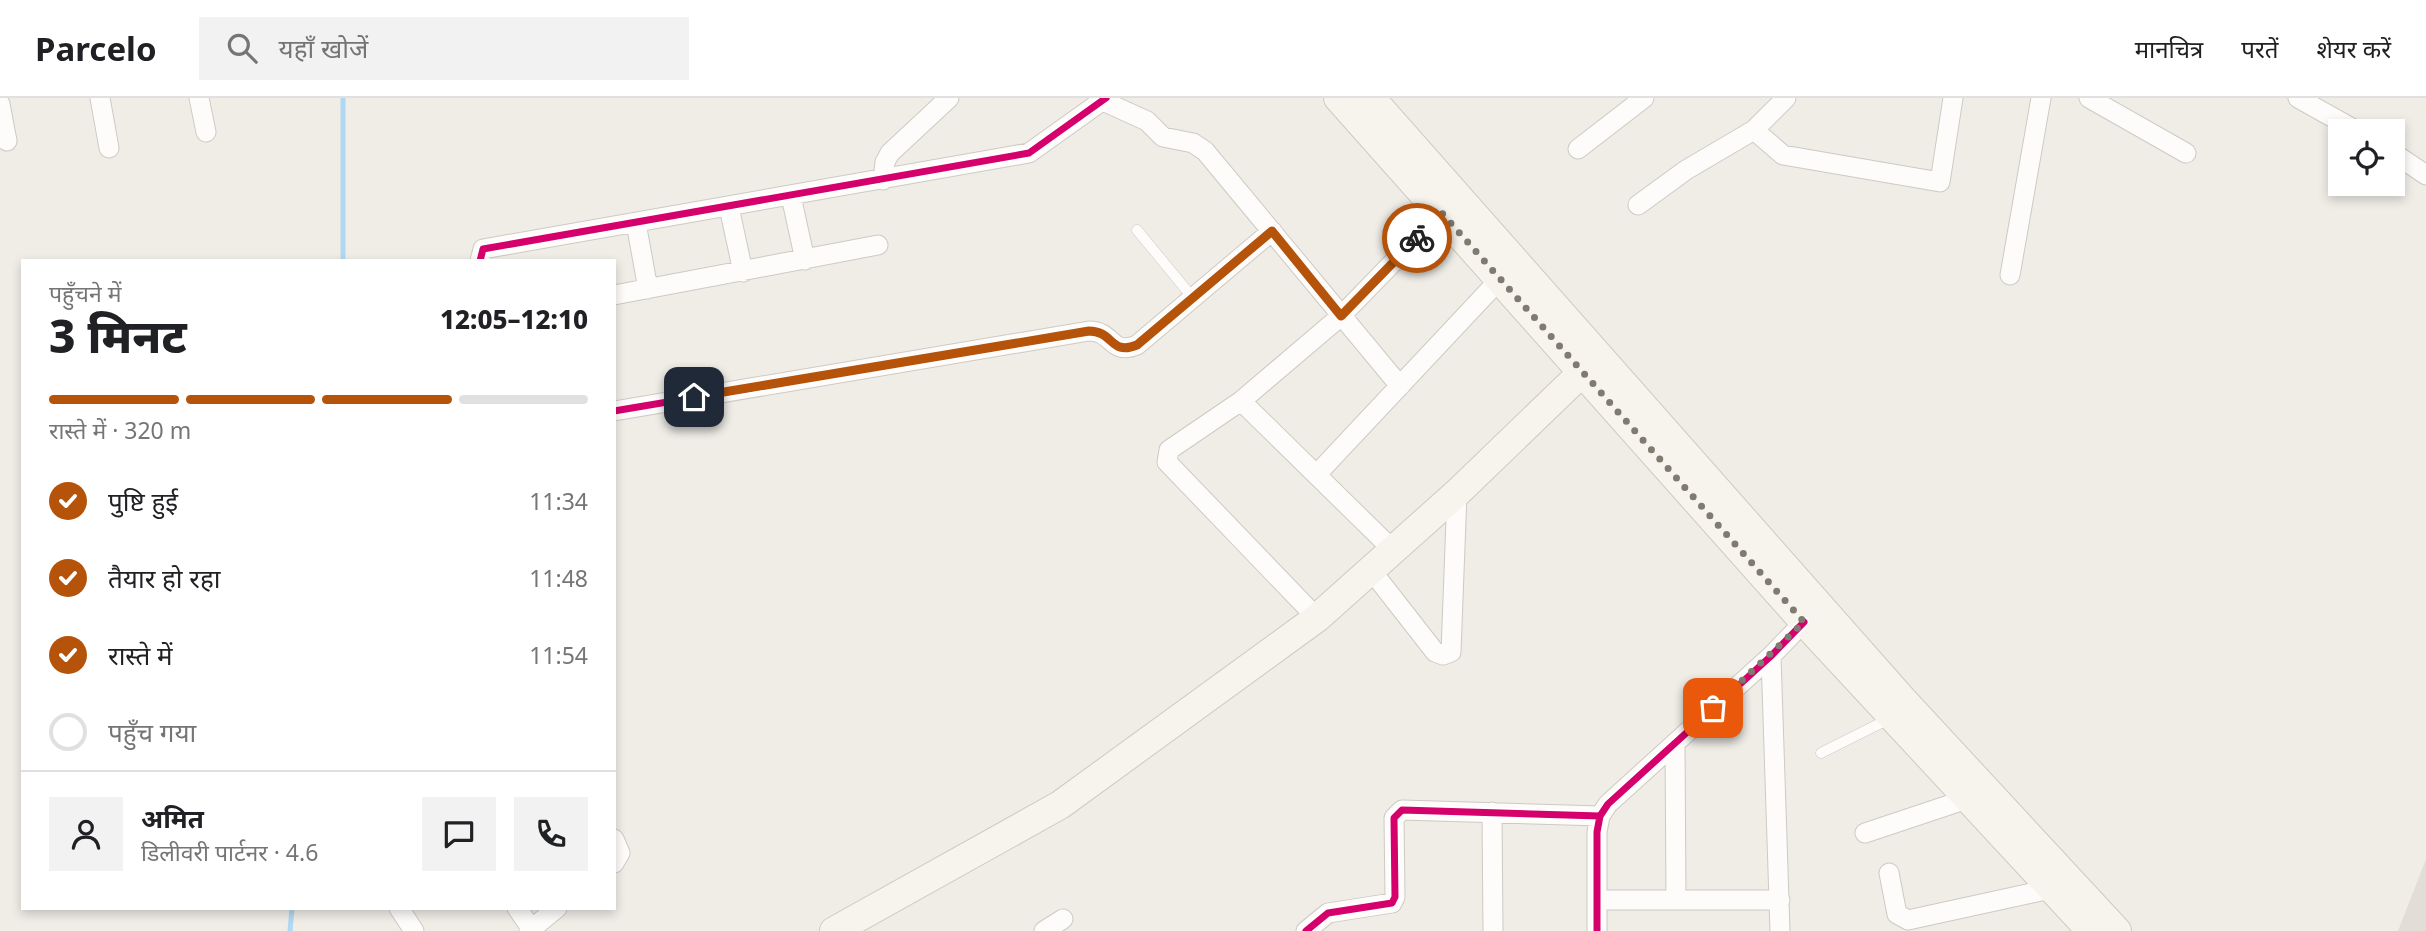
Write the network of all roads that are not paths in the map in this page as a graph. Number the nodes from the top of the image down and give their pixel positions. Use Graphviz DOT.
graph roads {
  1 [pos="100,98"];
  2 [pos="199,98"];
  3 [pos="949,98"];
  4 [pos="1338,98"];
  5 [pos="1371,98"];
  6 [pos="1644,98"];
  7 [pos="1786,98"];
  8 [pos="1953,98"];
  9 [pos="2041,98"];
  10 [pos="2090,98"];
  11 [pos="2298,98"];
  12 [pos="1105,100"];
  13 [pos="0,104"];
  14 [pos="2336,119"];
  15 [pos="1754,130"];
  16 [pos="206,132"];
  17 [pos="7,141"];
  18 [pos="109,148"];
  19 [pos="1578,149"];
  20 [pos="2186,153"];
  21 [pos="2405,161"];
  22 [pos="2426,175"];
  23 [pos="883,180"];
  24 [pos="791,196"];
  25 [pos="1638,205"];
  26 [pos="729,207"];
  27 [pos="1441,212"];
  28 [pos="636,223"];
  29 [pos="1137,230"];
  30 [pos="1272,231"];
  31 [pos="878,245"];
  32 [pos="480,259"];
  33 [pos="805,260"];
  34 [pos="743,272"];
  35 [pos="2010,275"];
  36 [pos="1501,278"];
  37 [pos="648,289"];
  38 [pos="616,295"];
  39 [pos="1193,298"];
  40 [pos="1341,316"];
  41 [pos="1591,364"];
  42 [pos="1400,386"];
  43 [pos="1241,401"];
  44 [pos="616,411"];
  45 [pos="1317,474"];
  46 [pos="1457,493"];
  47 [pos="1393,550"];
  48 [pos="1371,570"];
  49 [pos="1317,618"];
  50 [pos="1804,622"];
  51 [pos="1771,656"];
  52 [pos="1892,718"];
  53 [pos="1675,743"];
  54 [pos="1821,753"];
  55 [pos="1967,799"];
  56 [pos="1492,812"];
  57 [pos="1600,816"];
  58 [pos="1865,833"];
  59 [pos="616,844"];
  60 [pos="616,860"];
  61 [pos="1889,873"];
  62 [pos="2050,889"];
  63 [pos="1597,900"];
  64 [pos="1676,900"];
  65 [pos="1780,900"];
  66 [pos="401,910"];
  67 [pos="518,910"];
  68 [pos="555,910"];
  69 [pos="1063,919"];
  70 [pos="853,926"];
  71 [pos="531,930"];
  72 [pos="414,931"];
  73 [pos="1044,931"];
  74 [pos="1306,931"];
  75 [pos="1493,931"];
  76 [pos="1597,931"];
  77 [pos="1780,931"];
  78 [pos="2091,931"];
  79 [pos="2117,931"];
  1 -- 18 [label="street"];
  2 -- 16 [label="street"];
  3 -- 23 [label="street"];
  4 -- 27 [label="main road"];
  5 -- 41 [label="main road"];
  6 -- 19 [label="street"];
  7 -- 15 [label="street"];
  8 -- 15 [label="street"];
  9 -- 35 [label="street"];
  10 -- 20 [label="street"];
  11 -- 14 [label="street"];
  12 -- 23 [label="street"];
  12 -- 30 [label="street"];
  13 -- 17 [label="street"];
  15 -- 25 [label="street"];
  21 -- 22 [label="street"];
  23 -- 24 [label="street"];
  24 -- 26 [label="street"];
  24 -- 33 [label="street"];
  26 -- 28 [label="street"];
  26 -- 34 [label="street"];
  27 -- 36 [label="main road"];
  27 -- 40 [label="street"];
  28 -- 32 [label="street"];
  28 -- 37 [label="street"];
  29 -- 39 [label="lane"];
  30 -- 39 [label="street"];
  30 -- 40 [label="street"];
  31 -- 33 [label="street"];
  33 -- 34 [label="street"];
  34 -- 37 [label="street"];
  36 -- 41 [label="main road"];
  36 -- 42 [label="street"];
  37 -- 38 [label="street"];
  39 -- 44 [label="street"];
  40 -- 42 [label="street"];
  40 -- 43 [label="street"];
  41 -- 46 [label="main road"];
  41 -- 50 [label="main road"];
  41 -- 79 [label="main road"];
  42 -- 45 [label="street"];
  43 -- 45 [label="street"];
  43 -- 49 [label="street"];
  45 -- 47 [label="street"];
  46 -- 47 [label="main road"];
  46 -- 48 [label="street"];
  47 -- 48 [label="main road"];
  48 -- 49 [label="main road"];
  49 -- 70 [label="main road"];
  50 -- 51 [label="street"];
  50 -- 52 [label="main road"];
  51 -- 53 [label="street"];
  51 -- 65 [label="street"];
  52 -- 54 [label="lane"];
  52 -- 55 [label="main road"];
  53 -- 57 [label="street"];
  53 -- 64 [label="street"];
  55 -- 58 [label="street"];
  55 -- 62 [label="main road"];
  56 -- 57 [label="street"];
  56 -- 74 [label="street"];
  56 -- 75 [label="street"];
  57 -- 63 [label="street"];
  59 -- 60 [label="street"];
  61 -- 62 [label="street"];
  62 -- 78 [label="main road"];
  63 -- 64 [label="street"];
  63 -- 76 [label="street"];
  64 -- 65 [label="street"];
  65 -- 77 [label="street"];
  66 -- 72 [label="street"];
  67 -- 71 [label="street"];
  68 -- 71 [label="street"];
  69 -- 73 [label="street"];
}
